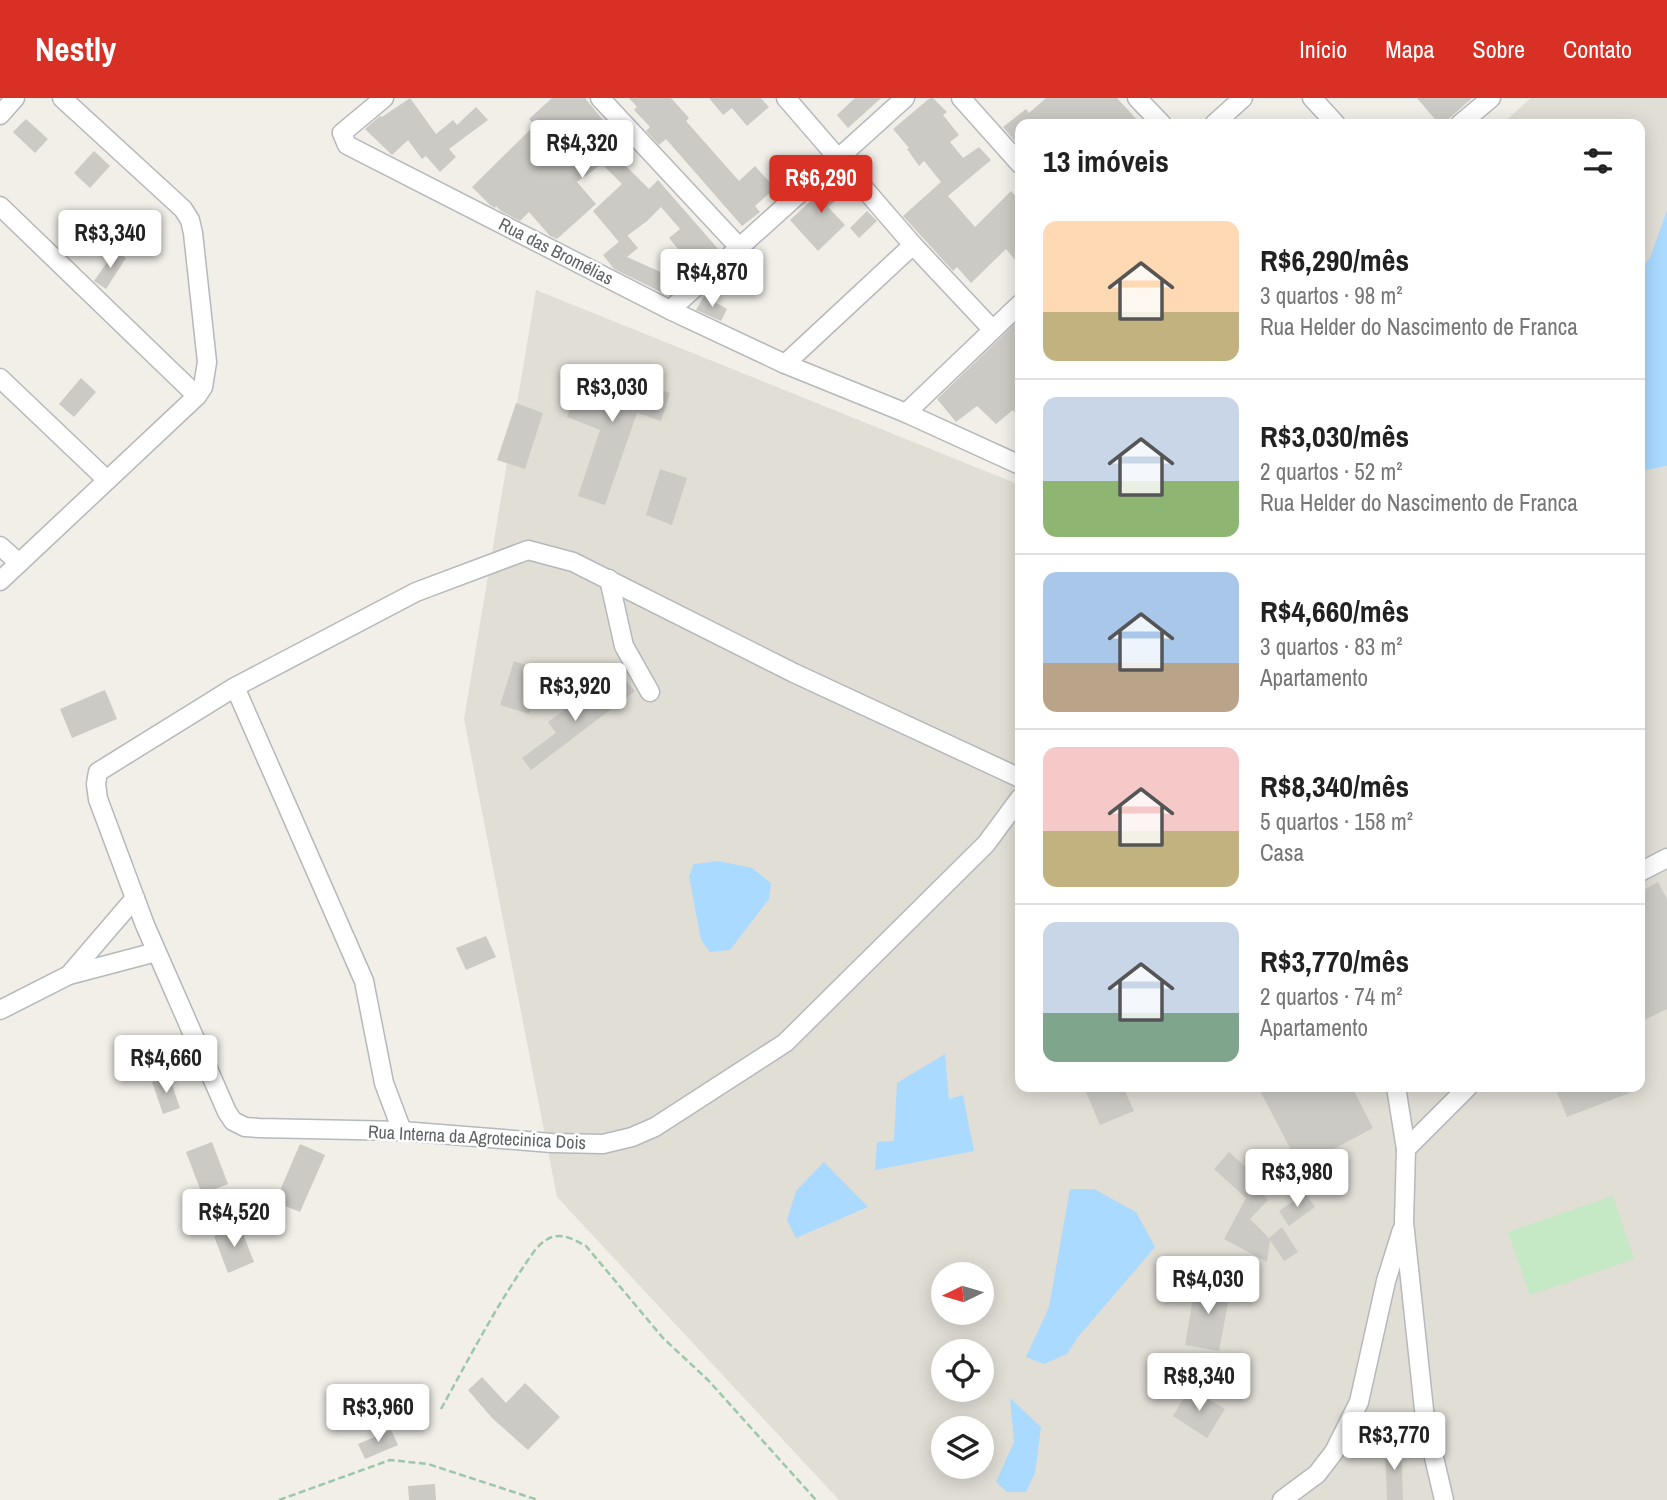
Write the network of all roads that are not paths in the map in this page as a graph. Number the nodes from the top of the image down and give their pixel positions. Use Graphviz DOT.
graph roads {
  1 [pos="15,98"];
  2 [pos="62,98"];
  3 [pos="384,98"];
  4 [pos="600,98"];
  5 [pos="786,98"];
  6 [pos="905,98"];
  7 [pos="961,98"];
  8 [pos="1138,98"];
  9 [pos="1243,98"];
  10 [pos="1312,98"];
  11 [pos="1486,100"];
  12 [pos="0,115"];
  13 [pos="1157,119"];
  14 [pos="1220,119"];
  15 [pos="1331,119"];
  16 [pos="1465,119"];
  17 [pos="839,157"];
  18 [pos="1015,158"];
  19 [pos="0,206"];
  20 [pos="913,244"];
  21 [pos="739,247"];
  22 [pos="1015,308"];
  23 [pos="670,310"];
  24 [pos="992,329"];
  25 [pos="785,364"];
  26 [pos="0,378"];
  27 [pos="197,396"];
  28 [pos="906,413"];
  29 [pos="1015,463"];
  30 [pos="107,481"];
  31 [pos="0,546"];
  32 [pos="19,563"];
  33 [pos="609,579"];
  34 [pos="0,581"];
  35 [pos="235,687"];
  36 [pos="650,692"];
  37 [pos="1015,776"];
  38 [pos="1015,805"];
  39 [pos="1667,858"];
  40 [pos="1645,869"];
  41 [pos="135,898"];
  42 [pos="156,952"];
  43 [pos="69,975"];
  44 [pos="0,1010"];
  45 [pos="1397,1092"];
  46 [pos="1463,1092"];
  47 [pos="402,1131"];
  48 [pos="1406,1149"];
  49 [pos="1404,1222"];
  50 [pos="1282,1500"];
  51 [pos="1444,1500"];
  1 -- 12 [label="street"];
  2 -- 27 [label="street"];
  3 -- 23 [label="street, Rua das Bromélias"];
  4 -- 21 [label="street"];
  5 -- 17 [label="street"];
  6 -- 17 [label="street"];
  7 -- 18 [label="street"];
  8 -- 13 [label="street"];
  9 -- 14 [label="street"];
  10 -- 15 [label="street"];
  11 -- 16 [label="street"];
  17 -- 20 [label="street"];
  17 -- 21 [label="street"];
  19 -- 27 [label="street"];
  20 -- 24 [label="street"];
  20 -- 25 [label="street"];
  21 -- 23 [label="street"];
  22 -- 24 [label="street"];
  23 -- 25 [label="street, Rua das Bromélias"];
  24 -- 28 [label="street"];
  25 -- 28 [label="street, Rua das Bromélias"];
  26 -- 30 [label="street"];
  27 -- 30 [label="street"];
  28 -- 29 [label="street, Rua das Bromélias"];
  30 -- 32 [label="street"];
  31 -- 32 [label="street"];
  32 -- 34 [label="street"];
  33 -- 35 [label="street"];
  33 -- 36 [label="street"];
  33 -- 37 [label="street"];
  35 -- 41 [label="street"];
  35 -- 47 [label="street"];
  38 -- 47 [label="street, Rua Interna da Agrotecinica Dois"];
  39 -- 40 [label="street"];
  41 -- 42 [label="street"];
  41 -- 43 [label="street"];
  42 -- 43 [label="street"];
  42 -- 47 [label="street, Rua Interna da Agrotecinica Dois"];
  43 -- 44 [label="street"];
  45 -- 48 [label="street"];
  46 -- 48 [label="street"];
  48 -- 49 [label="street"];
  49 -- 50 [label="street"];
  49 -- 51 [label="street"];
}
